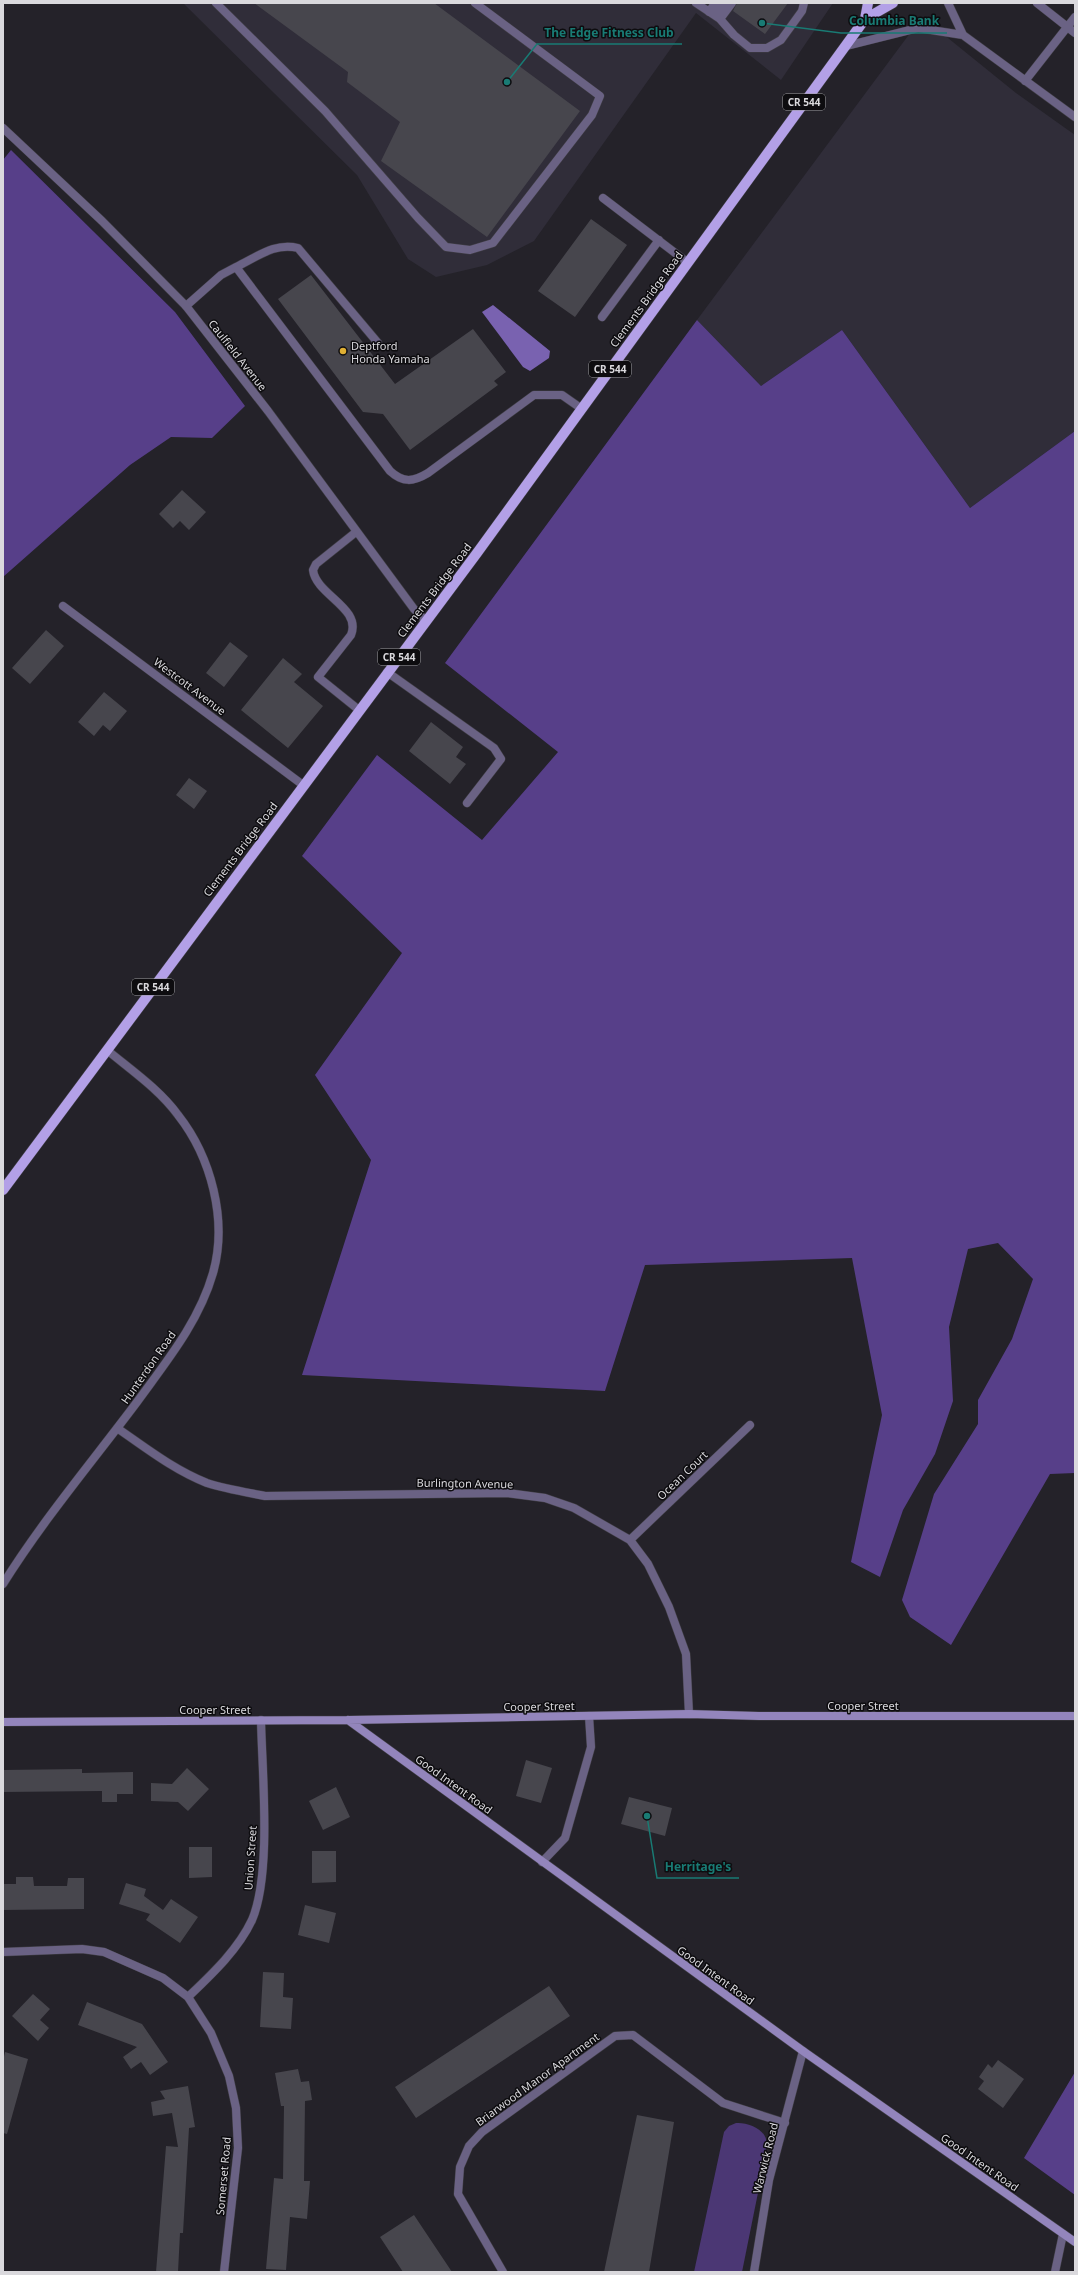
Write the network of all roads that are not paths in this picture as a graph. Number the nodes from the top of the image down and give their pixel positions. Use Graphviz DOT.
graph roads {
  1 [pos="216,3"];
  2 [pos="475,3"];
  3 [pos="696,3"];
  4 [pos="715,3"];
  5 [pos="724,3"];
  6 [pos="732,3"];
  7 [pos="804,3"];
  8 [pos="868,3"];
  9 [pos="892,3"];
  10 [pos="948,3"];
  11 [pos="1037,3"];
  12 [pos="715,15"];
  13 [pos="1075,17"];
  14 [pos="865,19"];
  15 [pos="1068,27"];
  16 [pos="1075,33"];
  17 [pos="963,35"];
  18 [pos="846,46"];
  19 [pos="1026,81"];
  20 [pos="1075,117"];
  21 [pos="3,128"];
  22 [pos="604,198"];
  23 [pos="659,240"];
  24 [pos="687,262"];
  25 [pos="236,267"];
  26 [pos="186,306"];
  27 [pos="602,317"];
  28 [pos="378,343"];
  29 [pos="582,409"];
  30 [pos="356,532"];
  31 [pos="63,606"];
  32 [pos="426,621"];
  33 [pos="387,672"];
  34 [pos="359,710"];
  35 [pos="303,785"];
  36 [pos="467,803"];
  37 [pos="107,1050"];
  38 [pos="3,1190"];
  39 [pos="750,1425"];
  40 [pos="117,1428"];
  41 [pos="630,1540"];
  42 [pos="3,1584"];
  43 [pos="689,1714"];
  44 [pos="589,1716"];
  45 [pos="1075,1716"];
  46 [pos="261,1720"];
  47 [pos="348,1720"];
  48 [pos="3,1722"];
  49 [pos="542,1862"];
  50 [pos="3,1952"];
  51 [pos="188,1997"];
  52 [pos="803,2051"];
  53 [pos="784,2123"];
  54 [pos="1063,2234"];
  55 [pos="1075,2242"];
  56 [pos="224,2272"];
  57 [pos="503,2272"];
  58 [pos="754,2272"];
  59 [pos="1055,2272"];
  1 -- 2 [label="street"];
  3 -- 12 [label="street"];
  4 -- 12 [label="street"];
  5 -- 12 [label="street"];
  6 -- 12 [label="street"];
  7 -- 12 [label="street"];
  8 -- 14 [label="main road, Clements Bridge Road / CR 544"];
  9 -- 14 [label="main road, Clements Bridge Road / CR 544"];
  10 -- 17 [label="street"];
  11 -- 15 [label="street"];
  13 -- 15 [label="street"];
  14 -- 18 [label="main road, Clements Bridge Road / CR 544"];
  15 -- 16 [label="street"];
  15 -- 19 [label="street"];
  17 -- 18 [label="street"];
  17 -- 19 [label="street"];
  18 -- 24 [label="main road, Clements Bridge Road / CR 544"];
  19 -- 20 [label="street"];
  21 -- 26 [label="street, Caulfield Avenue"];
  22 -- 23 [label="street"];
  23 -- 24 [label="street"];
  23 -- 27 [label="street"];
  24 -- 29 [label="main road, Clements Bridge Road / CR 544"];
  25 -- 26 [label="street"];
  25 -- 28 [label="street"];
  25 -- 29 [label="street"];
  26 -- 30 [label="street, Caulfield Avenue"];
  29 -- 32 [label="main road, Clements Bridge Road / CR 544"];
  30 -- 32 [label="street, Caulfield Avenue"];
  30 -- 34 [label="street"];
  31 -- 35 [label="street, Westcott Avenue"];
  32 -- 33 [label="main road, Clements Bridge Road / CR 544"];
  33 -- 34 [label="main road, Clements Bridge Road / CR 544"];
  33 -- 36 [label="street"];
  34 -- 35 [label="main road, Clements Bridge Road / CR 544"];
  35 -- 37 [label="main road, Clements Bridge Road / CR 544"];
  37 -- 38 [label="main road, Clements Bridge Road / CR 544"];
  37 -- 40 [label="street, Hunterdon Road"];
  39 -- 41 [label="street, Ocean Court"];
  40 -- 41 [label="street, Burlington Avenue"];
  40 -- 42 [label="street, Hunterdon Road"];
  41 -- 43 [label="street, Burlington Avenue"];
  43 -- 44 [label="main road, Cooper Street"];
  43 -- 45 [label="main road, Cooper Street"];
  44 -- 47 [label="main road, Cooper Street"];
  44 -- 49 [label="street"];
  46 -- 47 [label="main road, Cooper Street"];
  46 -- 48 [label="main road, Cooper Street"];
  46 -- 51 [label="street, Union Street"];
  47 -- 49 [label="main road, Good Intent Road"];
  49 -- 52 [label="main road, Good Intent Road"];
  50 -- 51 [label="street"];
  51 -- 56 [label="street, Somerset Road"];
  52 -- 53 [label="street, Warwick Road"];
  52 -- 54 [label="main road, Good Intent Road"];
  53 -- 57 [label="street, Briarwood Manor Apartment"];
  53 -- 58 [label="street, Warwick Road"];
  54 -- 55 [label="main road, Good Intent Road"];
  54 -- 59 [label="street"];
}
